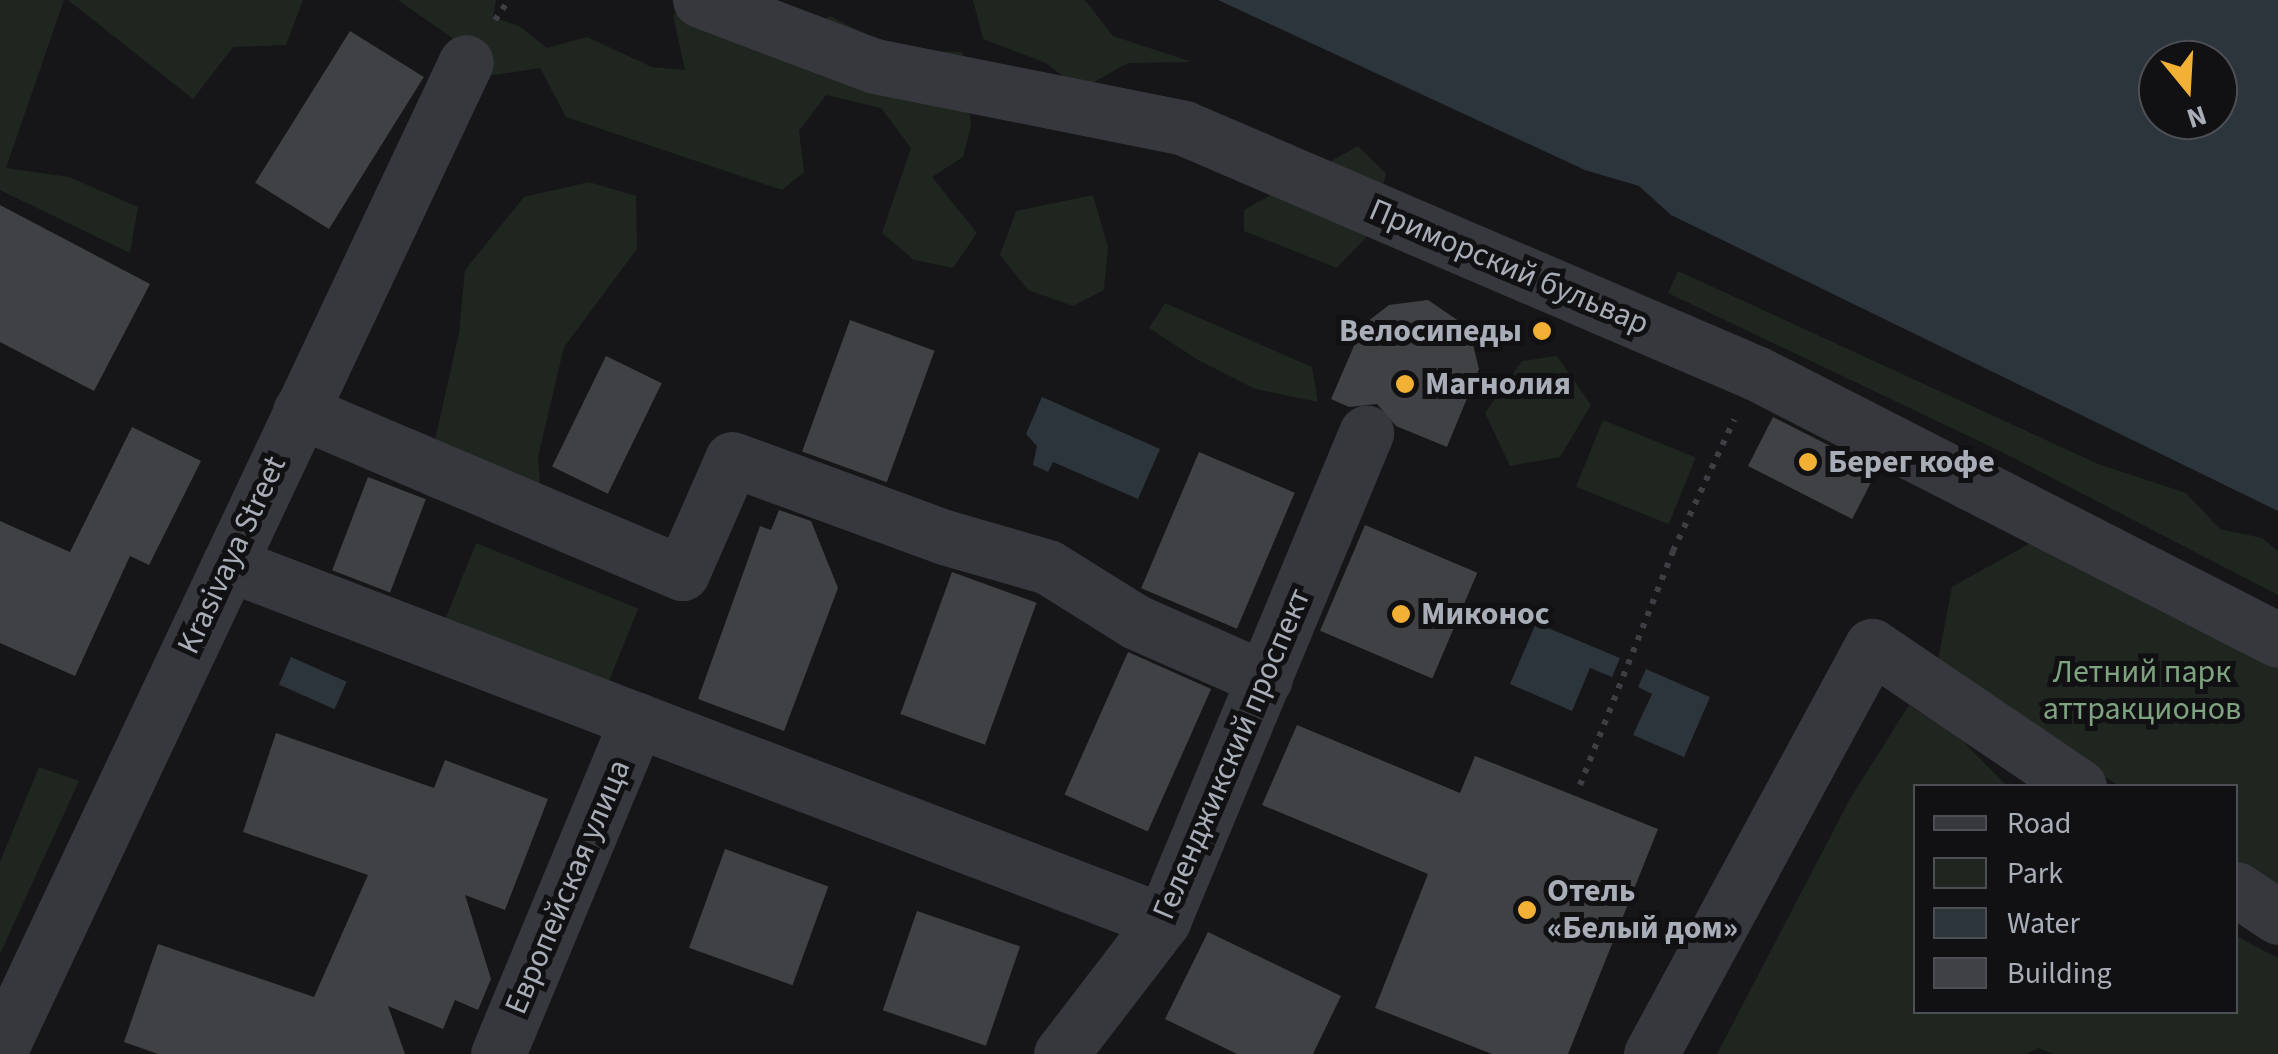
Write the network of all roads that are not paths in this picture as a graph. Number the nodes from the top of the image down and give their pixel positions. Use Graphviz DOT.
graph roads {
  1 [pos="700,0"];
  2 [pos="466,62"];
  3 [pos="300,412"];
  4 [pos="1366,433"];
  5 [pos="228,564"];
  6 [pos="2278,640"];
  7 [pos="1265,679"];
  8 [pos="637,720"];
  9 [pos="2076,784"];
  10 [pos="2238,891"];
  11 [pos="2278,918"];
  12 [pos="1163,922"];
  13 [pos="1082,1049"];
  14 [pos="0,1050"];
  15 [pos="498,1054"];
  16 [pos="1651,1054"];
  1 -- 6 [label="street, Приморский бульвар"];
  2 -- 3 [label="street, Krasivaya Street"];
  3 -- 5 [label="street, Krasivaya Street"];
  3 -- 7 [label="street"];
  4 -- 7 [label="street, Геленджикский проспект"];
  5 -- 8 [label="street"];
  5 -- 14 [label="street, Krasivaya Street"];
  7 -- 12 [label="street, Геленджикский проспект"];
  8 -- 12 [label="street"];
  8 -- 15 [label="street, Европейская улица"];
  9 -- 16 [label="street"];
  10 -- 11 [label="street"];
  12 -- 13 [label="street, Геленджикский проспект"];
}
